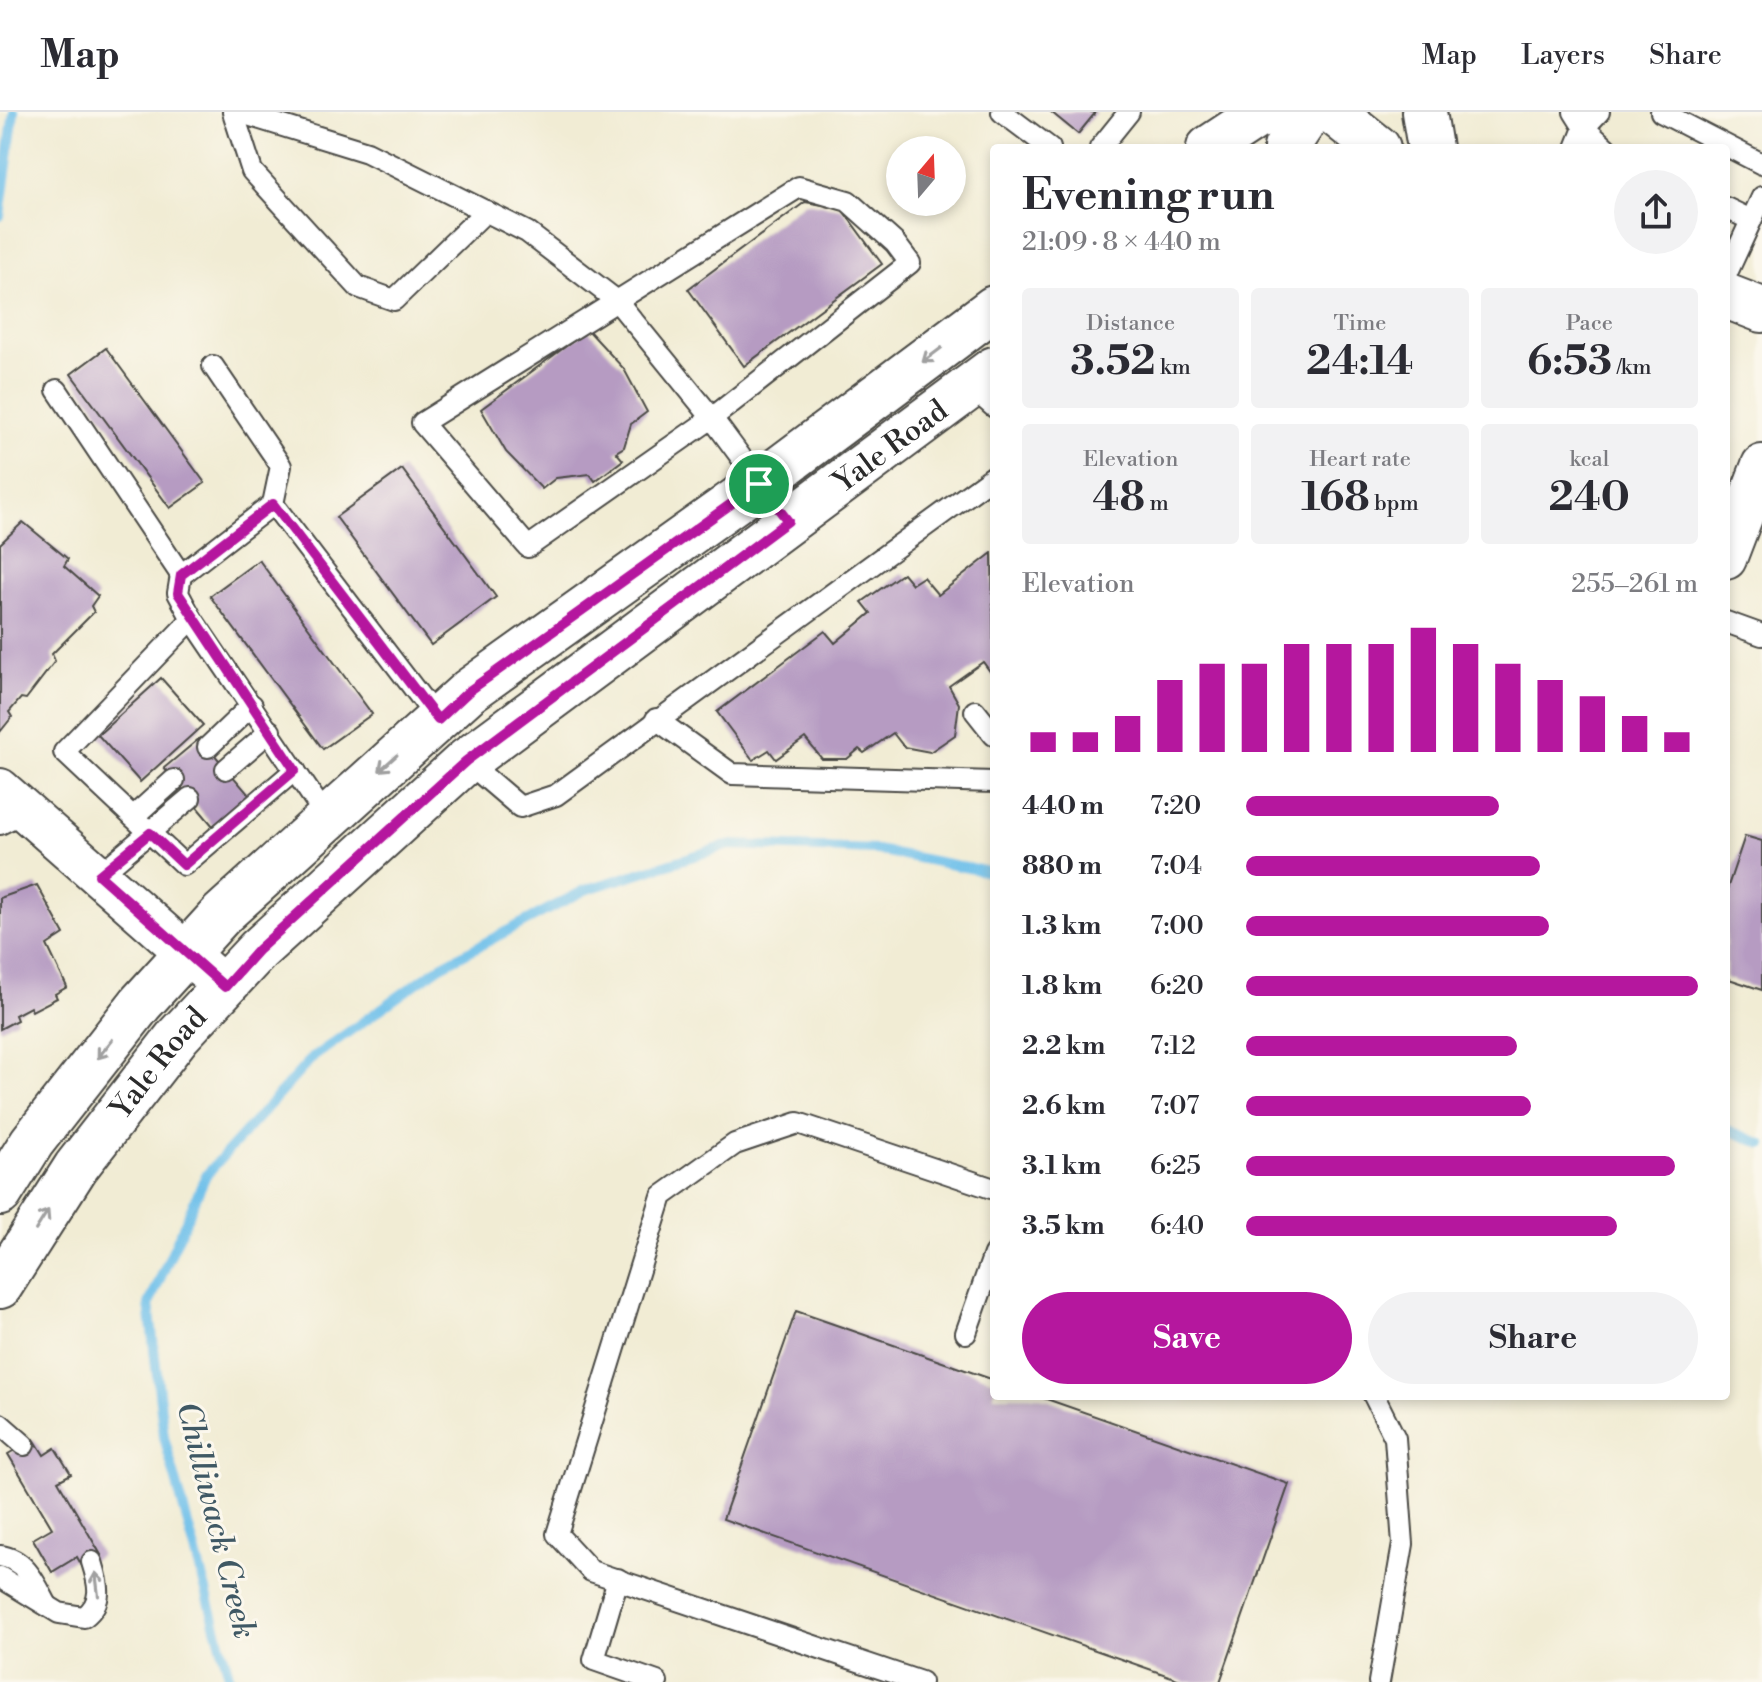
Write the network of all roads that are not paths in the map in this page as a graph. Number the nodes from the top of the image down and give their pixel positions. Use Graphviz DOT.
graph roads {
  1 [pos="235,112"];
  2 [pos="1002,112"];
  3 [pos="1129,112"];
  4 [pos="1204,112"];
  5 [pos="1274,112"];
  6 [pos="1310,112"];
  7 [pos="1333,112"];
  8 [pos="1424,112"];
  9 [pos="1599,112"];
  10 [pos="1661,112"];
  11 [pos="1579,120"];
  12 [pos="1045,144"];
  13 [pos="1103,144"];
  14 [pos="1203,144"];
  15 [pos="1215,144"];
  16 [pos="1289,144"];
  17 [pos="1373,144"];
  18 [pos="1429,144"];
  19 [pos="1576,144"];
  20 [pos="1602,144"];
  21 [pos="1723,144"];
  22 [pos="1730,148"];
  23 [pos="1762,164"];
  24 [pos="1762,197"];
  25 [pos="1730,210"];
  26 [pos="486,211"];
  27 [pos="1751,220"];
  28 [pos="1730,266"];
  29 [pos="1730,298"];
  30 [pos="617,301"];
  31 [pos="1762,310"];
  32 [pos="990,311"];
  33 [pos="213,366"];
  34 [pos="986,387"];
  35 [pos="57,390"];
  36 [pos="712,418"];
  37 [pos="1762,465"];
  38 [pos="990,479"];
  39 [pos="759,484"];
  40 [pos="273,504"];
  41 [pos="1755,506"];
  42 [pos="788,521"];
  43 [pos="1730,552"];
  44 [pos="181,575"];
  45 [pos="192,619"];
  46 [pos="1730,623"];
  47 [pos="1762,635"];
  48 [pos="252,705"];
  49 [pos="975,711"];
  50 [pos="656,719"];
  51 [pos="438,720"];
  52 [pos="990,730"];
  53 [pos="270,731"];
  54 [pos="208,747"];
  55 [pos="466,761"];
  56 [pos="226,769"];
  57 [pos="295,770"];
  58 [pos="174,780"];
  59 [pos="990,782"];
  60 [pos="190,798"];
  61 [pos="9,808"];
  62 [pos="133,817"];
  63 [pos="327,818"];
  64 [pos="150,833"];
  65 [pos="99,875"];
  66 [pos="187,954"];
  67 [pos="225,987"];
  68 [pos="990,1188"];
  69 [pos="0,1193"];
  70 [pos="990,1265"];
  71 [pos="0,1286"];
  72 [pos="966,1333"];
  73 [pos="1376,1400"];
  74 [pos="0,1424"];
  75 [pos="24,1445"];
  76 [pos="0,1556"];
  77 [pos="92,1562"];
  78 [pos="0,1577"];
  79 [pos="618,1579"];
  80 [pos="47,1605"];
  81 [pos="657,1682"];
  82 [pos="921,1682"];
  83 [pos="1379,1682"];
  1 -- 26 [label="lane"];
  1 -- 26 [label="lane"];
  2 -- 12 [label="lane"];
  3 -- 13 [label="lane"];
  4 -- 14 [label="main road"];
  5 -- 15 [label="main road"];
  6 -- 16 [label="main road"];
  7 -- 17 [label="main road"];
  8 -- 18 [label="main road"];
  9 -- 11 [label="lane"];
  10 -- 21 [label="lane"];
  11 -- 19 [label="lane"];
  11 -- 20 [label="lane"];
  22 -- 23 [label="lane"];
  24 -- 27 [label="lane"];
  25 -- 27 [label="lane"];
  26 -- 30 [label="lane"];
  27 -- 28 [label="lane"];
  29 -- 31 [label="main road"];
  30 -- 36 [label="lane"];
  30 -- 36 [label="lane"];
  30 -- 36 [label="lane"];
  32 -- 39 [label="main road, Yale Road, one-way"];
  33 -- 40 [label="lane"];
  34 -- 42 [label="main road, Yale Road"];
  35 -- 44 [label="lane"];
  36 -- 39 [label="lane"];
  37 -- 41 [label="street"];
  38 -- 50 [label="lane"];
  39 -- 42 [label="lane"];
  39 -- 51 [label="main road, Yale Road"];
  40 -- 44 [label="lane"];
  40 -- 51 [label="lane"];
  41 -- 43 [label="street"];
  42 -- 55 [label="main road, Yale Road"];
  44 -- 45 [label="lane"];
  45 -- 48 [label="lane"];
  45 -- 62 [label="lane"];
  46 -- 47 [label="lane"];
  48 -- 53 [label="lane"];
  48 -- 54 [label="lane"];
  49 -- 52 [label="lane"];
  50 -- 55 [label="lane"];
  50 -- 59 [label="lane"];
  51 -- 63 [label="main road, Yale Road, one-way"];
  53 -- 56 [label="lane"];
  53 -- 57 [label="lane"];
  55 -- 67 [label="main road, Yale Road"];
  57 -- 63 [label="lane"];
  57 -- 64 [label="lane"];
  58 -- 62 [label="lane"];
  60 -- 64 [label="lane"];
  61 -- 65 [label="street"];
  62 -- 64 [label="lane"];
  63 -- 66 [label="main road, Yale Road"];
  64 -- 65 [label="lane"];
  65 -- 66 [label="street"];
  66 -- 67 [label="street"];
  66 -- 69 [label="main road, Yale Road, one-way"];
  71 -- 67 [label="main road, Yale Road, one-way"];
  68 -- 79 [label="lane"];
  70 -- 72 [label="lane"];
  73 -- 83 [label="lane"];
  74 -- 75 [label="lane"];
  76 -- 80 [label="lane"];
  80 -- 77 [label="lane, one-way"];
  78 -- 80 [label="lane"];
  79 -- 81 [label="lane"];
  79 -- 82 [label="lane"];
}
